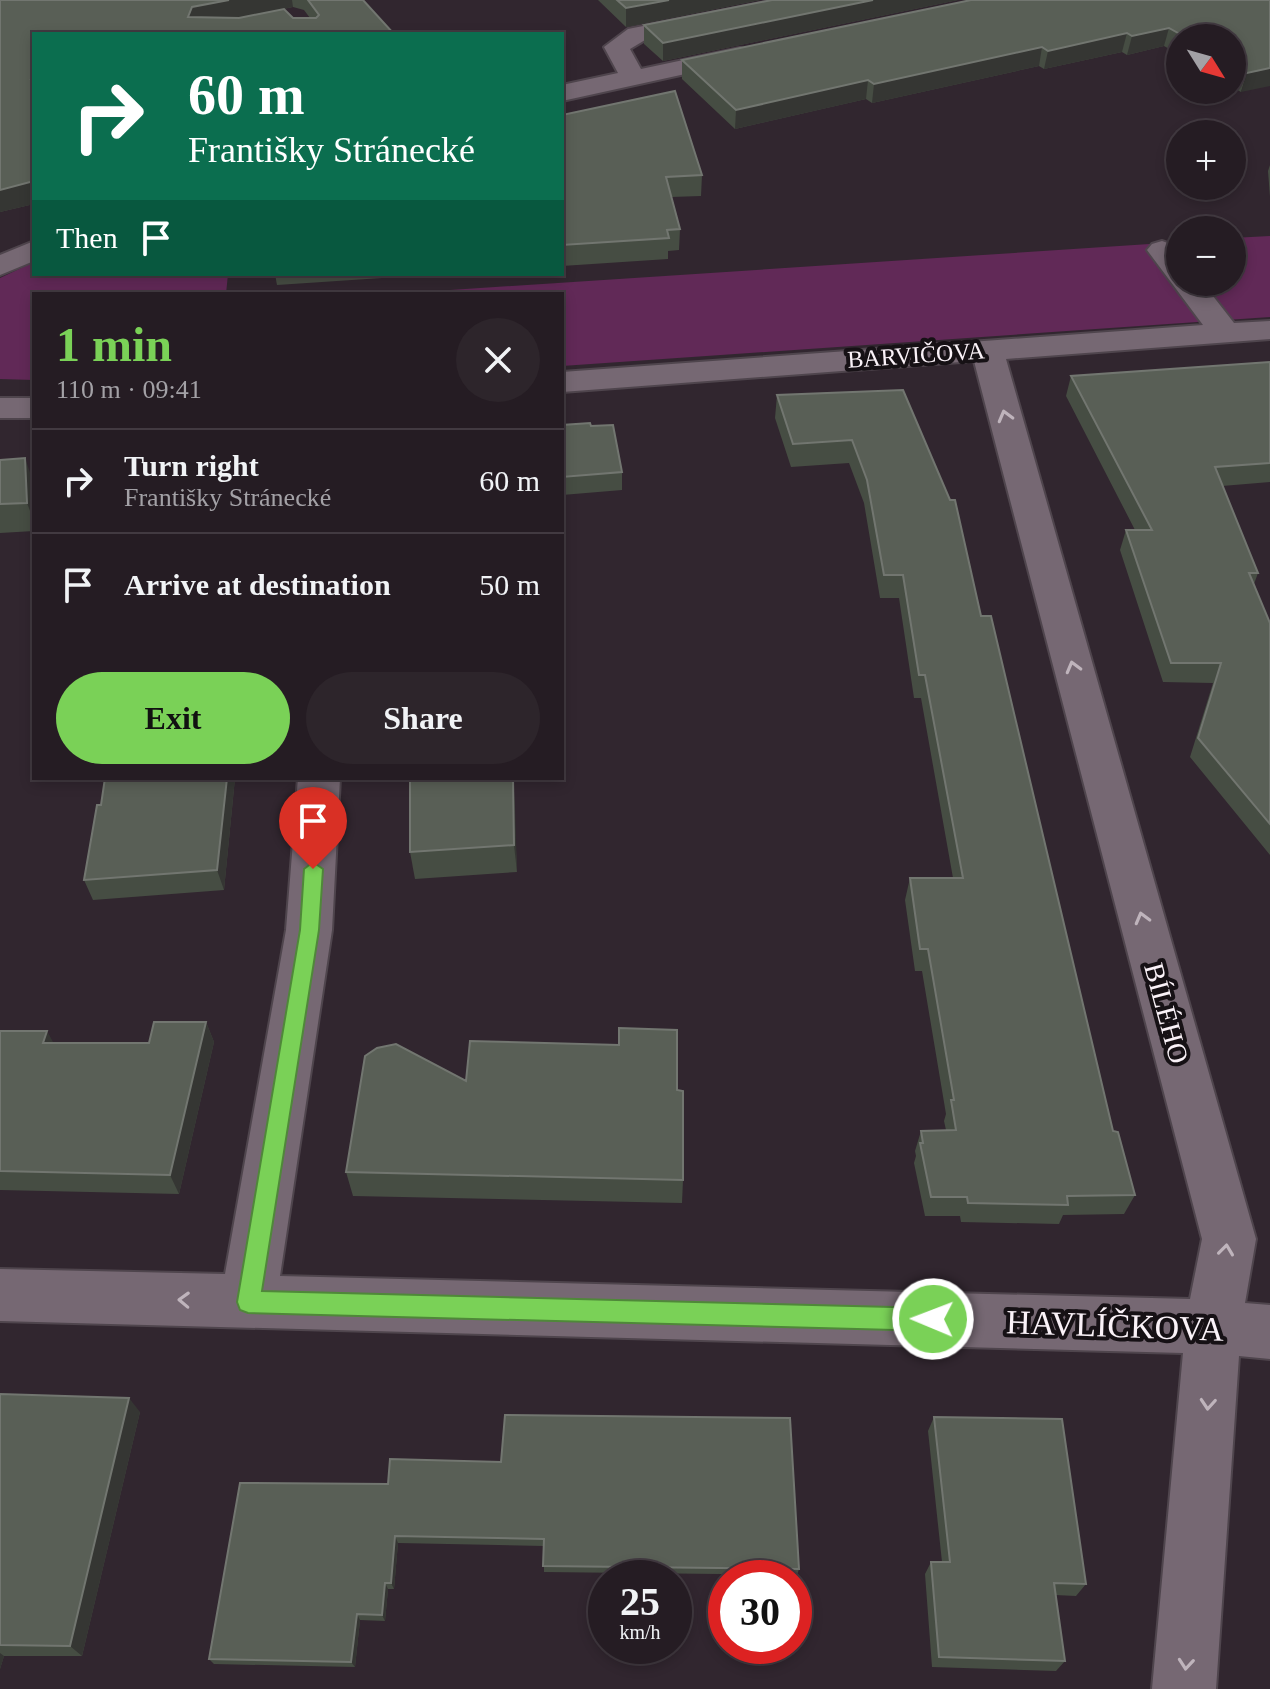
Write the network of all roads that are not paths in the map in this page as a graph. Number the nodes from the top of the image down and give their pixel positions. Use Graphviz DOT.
graph roads {
  1 [pos="811,0"];
  2 [pos="757,51"];
  3 [pos="633,77"];
  4 [pos="564,93"];
  5 [pos="32,251"];
  6 [pos="0,266"];
  7 [pos="1197,296"];
  8 [pos="1270,330"];
  9 [pos="1225,333"];
  10 [pos="987,350"];
  11 [pos="564,382"];
  12 [pos="0,408"];
  13 [pos="32,408"];
  14 [pos="319,780"];
  15 [pos="0,1295"];
  16 [pos="248,1302"];
  17 [pos="1242,1329"];
  18 [pos="1184,1689"];
  1 -- 3 [label="street"];
  2 -- 3 [label="street"];
  3 -- 4 [label="street"];
  5 -- 6 [label="street"];
  7 -- 9 [label="street"];
  8 -- 9 [label="street, BARVIČOVA"];
  9 -- 10 [label="street, BARVIČOVA"];
  10 -- 11 [label="street, BARVIČOVA"];
  17 -- 10 [label="street, BÍLÉHO, one-way"];
  12 -- 13 [label="street"];
  14 -- 16 [label="street"];
  16 -- 15 [label="street, HAVLÍČKOVA, one-way"];
  16 -- 17 [label="street, HAVLÍČKOVA"];
  17 -- 18 [label="street, BÍLÉHO, one-way"];
}
